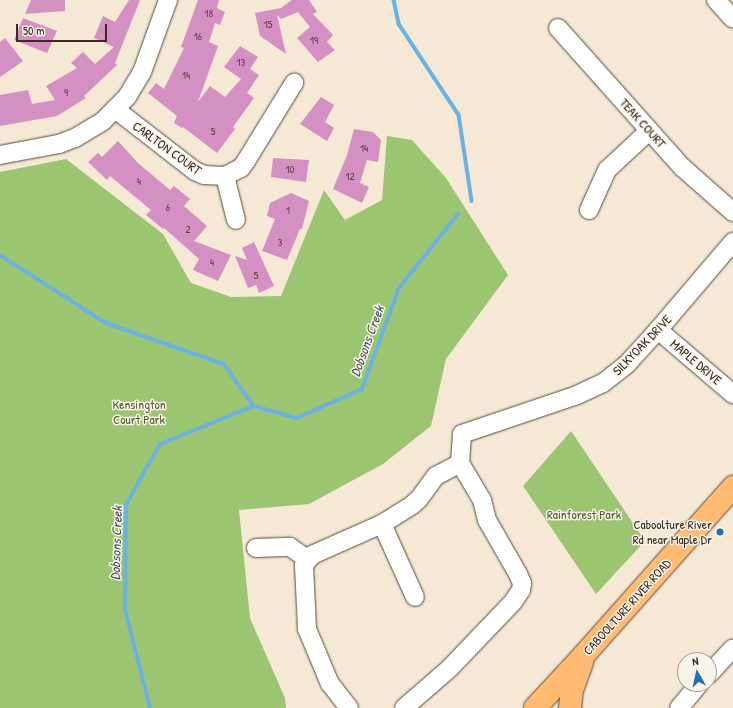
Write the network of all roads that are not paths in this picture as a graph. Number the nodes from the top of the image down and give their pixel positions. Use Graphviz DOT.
graph roads {
  1 [pos="168,0"];
  2 [pos="716,0"];
  3 [pos="733,18"];
  4 [pos="558,28"];
  5 [pos="294,83"];
  6 [pos="115,109"];
  7 [pos="649,131"];
  8 [pos="0,155"];
  9 [pos="225,176"];
  10 [pos="589,210"];
  11 [pos="733,212"];
  12 [pos="236,220"];
  13 [pos="733,242"];
  14 [pos="658,330"];
  15 [pos="733,394"];
  16 [pos="460,463"];
  17 [pos="733,487"];
  18 [pos="382,524"];
  19 [pos="256,548"];
  20 [pos="307,559"];
  21 [pos="415,597"];
  22 [pos="733,648"];
  23 [pos="584,656"];
  24 [pos="717,665"];
  25 [pos="692,692"];
  26 [pos="541,706"];
  27 [pos="349,708"];
  28 [pos="404,708"];
  29 [pos="570,708"];
  30 [pos="679,708"];
  1 -- 6 [label="street"];
  2 -- 3 [label="street"];
  4 -- 7 [label="street, TEAK COURT"];
  5 -- 9 [label="street"];
  6 -- 8 [label="street"];
  6 -- 9 [label="street, CARLTON COURT"];
  7 -- 10 [label="street"];
  7 -- 11 [label="street, TEAK COURT"];
  9 -- 12 [label="street"];
  13 -- 14 [label="street, SILKYOAK DRIVE"];
  14 -- 15 [label="street, MAPLE DRIVE"];
  14 -- 16 [label="street, SILKYOAK DRIVE"];
  16 -- 18 [label="street"];
  16 -- 28 [label="street"];
  17 -- 23 [label="main road, CABOOLTURE RIVER ROAD"];
  18 -- 20 [label="street"];
  18 -- 21 [label="street"];
  19 -- 20 [label="street"];
  20 -- 27 [label="street"];
  22 -- 24 [label="street"];
  23 -- 26 [label="main road, CABOOLTURE RIVER ROAD"];
  23 -- 29 [label="main road"];
  25 -- 30 [label="street"];
}
